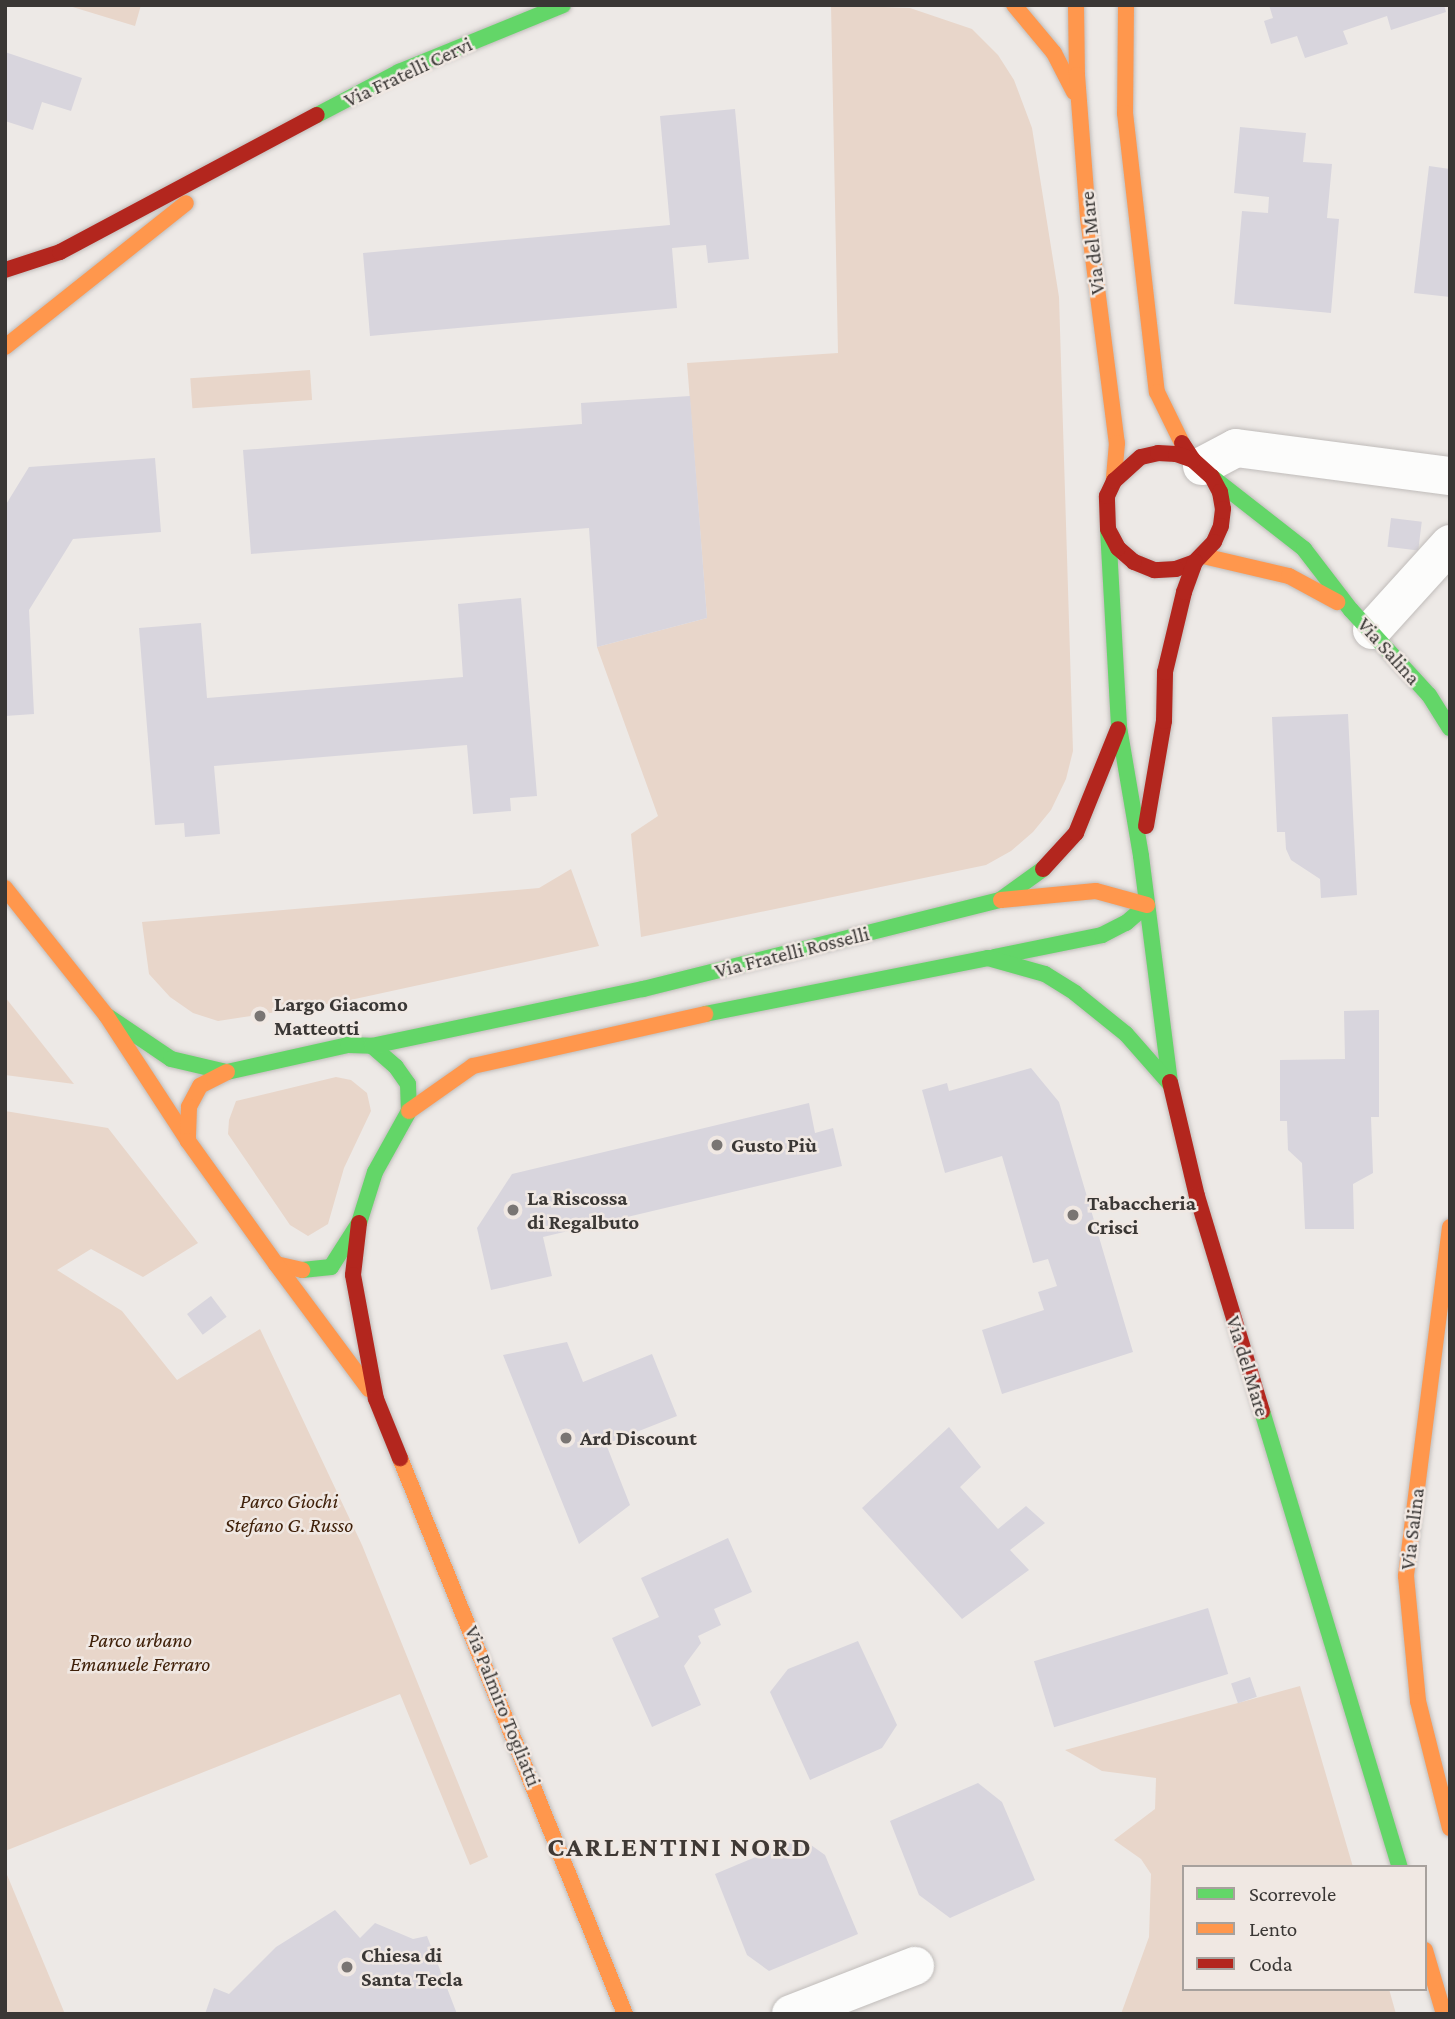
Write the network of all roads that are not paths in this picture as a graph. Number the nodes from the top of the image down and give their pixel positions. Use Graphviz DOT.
graph roads {
  1 [pos="563,5"];
  2 [pos="1014,5"];
  3 [pos="1076,5"];
  4 [pos="1126,5"];
  5 [pos="1079,102"];
  6 [pos="256,146"];
  7 [pos="5,270"];
  8 [pos="5,347"];
  9 [pos="1202,468"];
  10 [pos="1450,475"];
  11 [pos="1114,481"];
  12 [pos="1108,529"];
  13 [pos="1450,544"];
  14 [pos="1199,559"];
  15 [pos="1361,620"];
  16 [pos="1119,727"];
  17 [pos="1450,728"];
  18 [pos="1141,856"];
  19 [pos="5,888"];
  20 [pos="1000,900"];
  21 [pos="1147,905"];
  22 [pos="988,958"];
  23 [pos="106,1015"];
  24 [pos="372,1046"];
  25 [pos="227,1072"];
  26 [pos="1170,1084"];
  27 [pos="409,1111"];
  28 [pos="188,1141"];
  29 [pos="359,1223"];
  30 [pos="1450,1227"];
  31 [pos="276,1264"];
  32 [pos="376,1399"];
  33 [pos="1450,1828"];
  34 [pos="1399,1865"];
  35 [pos="1427,1957"];
  36 [pos="915,1966"];
  37 [pos="625,2014"];
  38 [pos="791,2014"];
  39 [pos="1444,2014"];
  1 -- 6 [label="street, Via Fratelli Cervi"];
  2 -- 5 [label="street"];
  3 -- 5 [label="street, Via del Mare"];
  4 -- 9 [label="street"];
  5 -- 11 [label="street, Via del Mare"];
  6 -- 7 [label="street"];
  6 -- 8 [label="street"];
  9 -- 10 [label="street"];
  9 -- 11 [label="street"];
  9 -- 14 [label="street"];
  9 -- 15 [label="street, Via Salina"];
  11 -- 12 [label="street"];
  12 -- 14 [label="street"];
  12 -- 16 [label="street"];
  13 -- 15 [label="street"];
  14 -- 15 [label="street"];
  14 -- 18 [label="street"];
  15 -- 17 [label="street, Via Salina"];
  16 -- 18 [label="street"];
  16 -- 20 [label="street, Via Fratelli Rosselli"];
  18 -- 21 [label="street, Via del Mare"];
  19 -- 23 [label="street"];
  20 -- 21 [label="street"];
  20 -- 24 [label="street, Via Fratelli Rosselli"];
  21 -- 22 [label="street"];
  21 -- 26 [label="street, Via del Mare"];
  22 -- 26 [label="street, Via Fratelli Rosselli"];
  22 -- 27 [label="street, Via Fratelli Rosselli"];
  23 -- 25 [label="street"];
  23 -- 28 [label="street"];
  24 -- 25 [label="street"];
  24 -- 27 [label="street"];
  25 -- 28 [label="street"];
  26 -- 34 [label="street, Via del Mare"];
  27 -- 29 [label="street"];
  28 -- 31 [label="street"];
  29 -- 31 [label="street"];
  29 -- 32 [label="street"];
  30 -- 33 [label="street, Via Salina"];
  31 -- 32 [label="street"];
  32 -- 37 [label="street, Via Palmiro Togliatti"];
  35 -- 39 [label="street"];
  36 -- 38 [label="street"];
}
